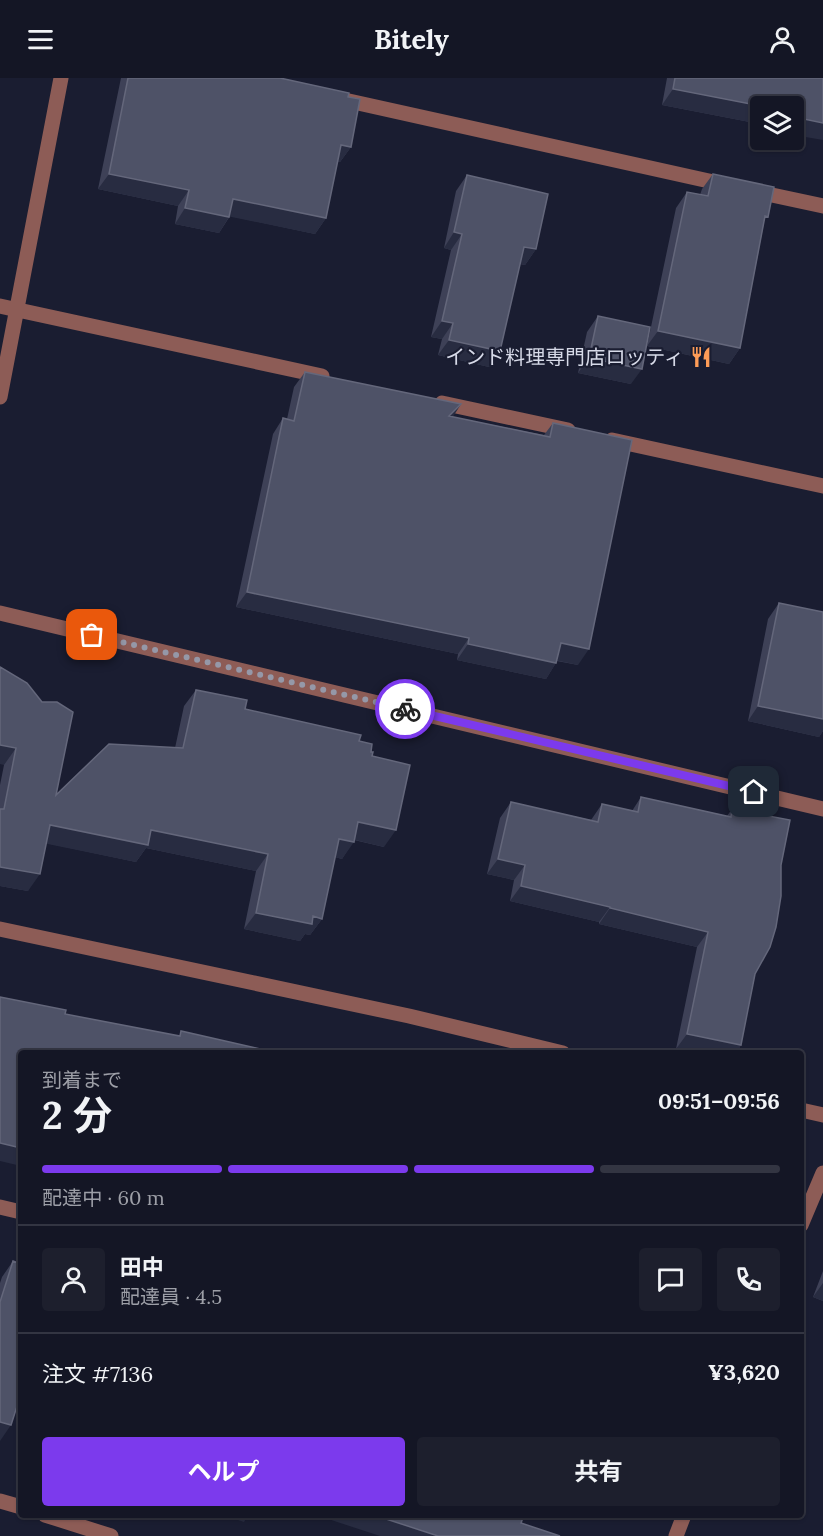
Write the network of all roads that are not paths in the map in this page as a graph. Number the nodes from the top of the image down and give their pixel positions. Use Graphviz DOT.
graph roads {
  1 [pos="61,78"];
  2 [pos="325,96"];
  3 [pos="823,206"];
  4 [pos="0,306"];
  5 [pos="16,309"];
  6 [pos="332,378"];
  7 [pos="0,396"];
  8 [pos="426,399"];
  9 [pos="578,432"];
  10 [pos="601,437"];
  11 [pos="823,486"];
  12 [pos="0,613"];
  13 [pos="823,808"];
  14 [pos="0,929"];
  15 [pos="551,1050"];
  16 [pos="804,1111"];
  17 [pos="823,1115"];
  18 [pos="823,1173"];
  19 [pos="0,1207"];
  20 [pos="18,1211"];
  21 [pos="804,1218"];
  22 [pos="0,1501"];
  23 [pos="18,1506"];
  24 [pos="54,1518"];
  25 [pos="683,1518"];
  26 [pos="111,1536"];
  27 [pos="675,1536"];
  1 -- 5 [label="street"];
  2 -- 3 [label="street"];
  4 -- 5 [label="street"];
  5 -- 6 [label="street"];
  5 -- 7 [label="street"];
  8 -- 9 [label="street"];
  10 -- 11 [label="street"];
  12 -- 13 [label="street"];
  14 -- 15 [label="street"];
  16 -- 17 [label="street"];
  18 -- 21 [label="street"];
  19 -- 20 [label="street"];
  22 -- 23 [label="street"];
  24 -- 26 [label="street"];
  25 -- 27 [label="street"];
}
